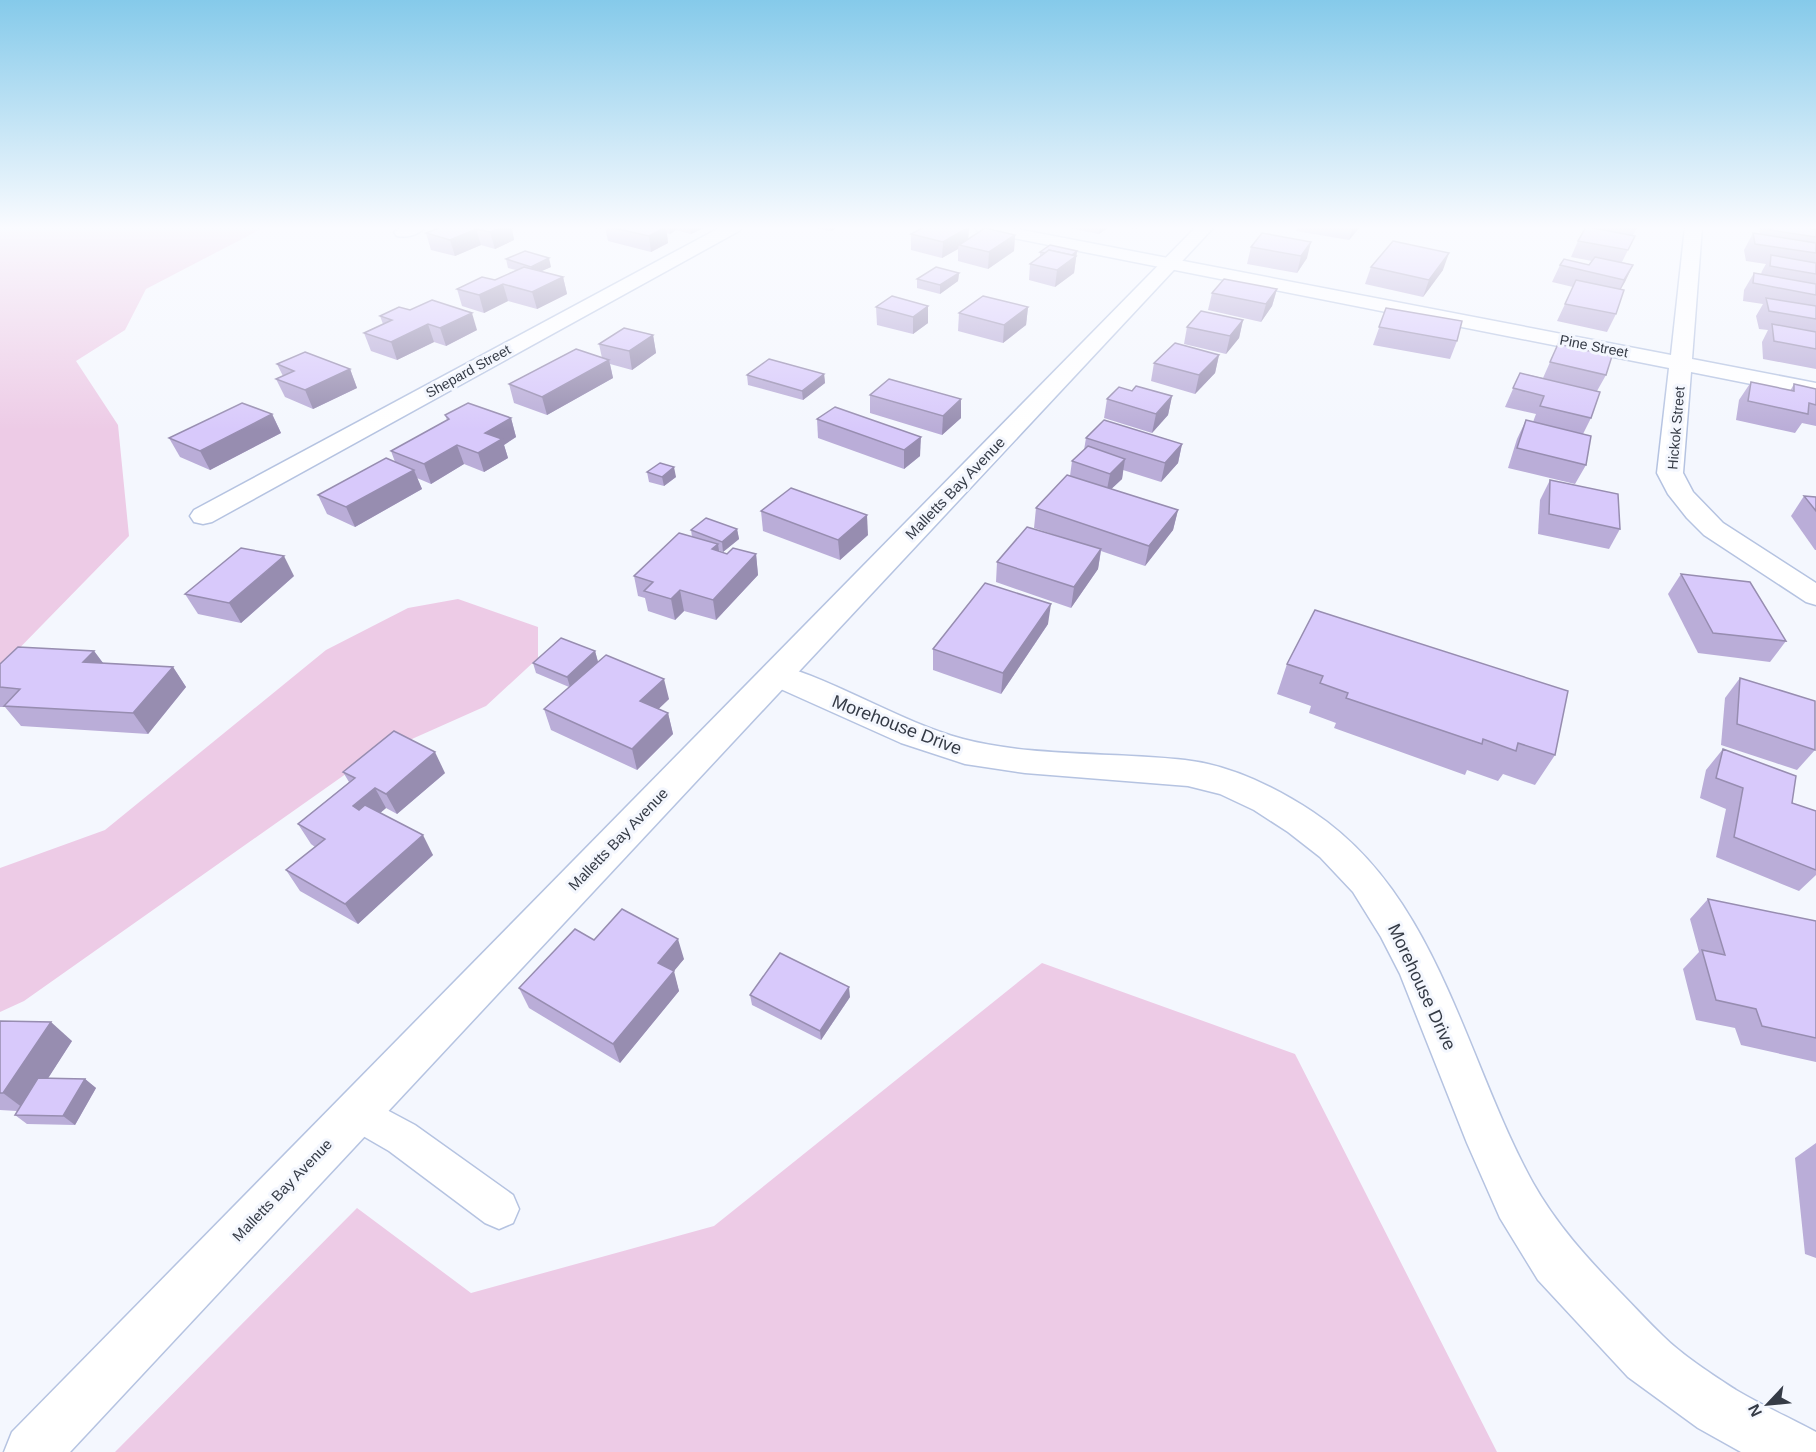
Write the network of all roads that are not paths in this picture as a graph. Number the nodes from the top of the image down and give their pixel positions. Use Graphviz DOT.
graph roads {
  1 [pos="607,295"];
  2 [pos="1140,295"];
  3 [pos="1337,295"];
  4 [pos="1688,295"];
  5 [pos="1682,363"];
  6 [pos="1816,390"];
  7 [pos="203,516"];
  8 [pos="1816,596"];
  9 [pos="776,675"];
  10 [pos="357,1112"];
  11 [pos="499,1209"];
  12 [pos="32,1452"];
  13 [pos="1797,1452"];
  1 -- 7 [label="street, Shepard Street"];
  2 -- 9 [label="street, Malletts Bay Avenue"];
  3 -- 5 [label="street, Pine Street"];
  4 -- 5 [label="street, Hickok Street"];
  5 -- 6 [label="street, Pine Street"];
  5 -- 8 [label="street, Hickok Street"];
  9 -- 10 [label="street, Malletts Bay Avenue"];
  9 -- 13 [label="street, Morehouse Drive"];
  10 -- 11 [label="lane"];
  10 -- 12 [label="street, Malletts Bay Avenue"];
}
